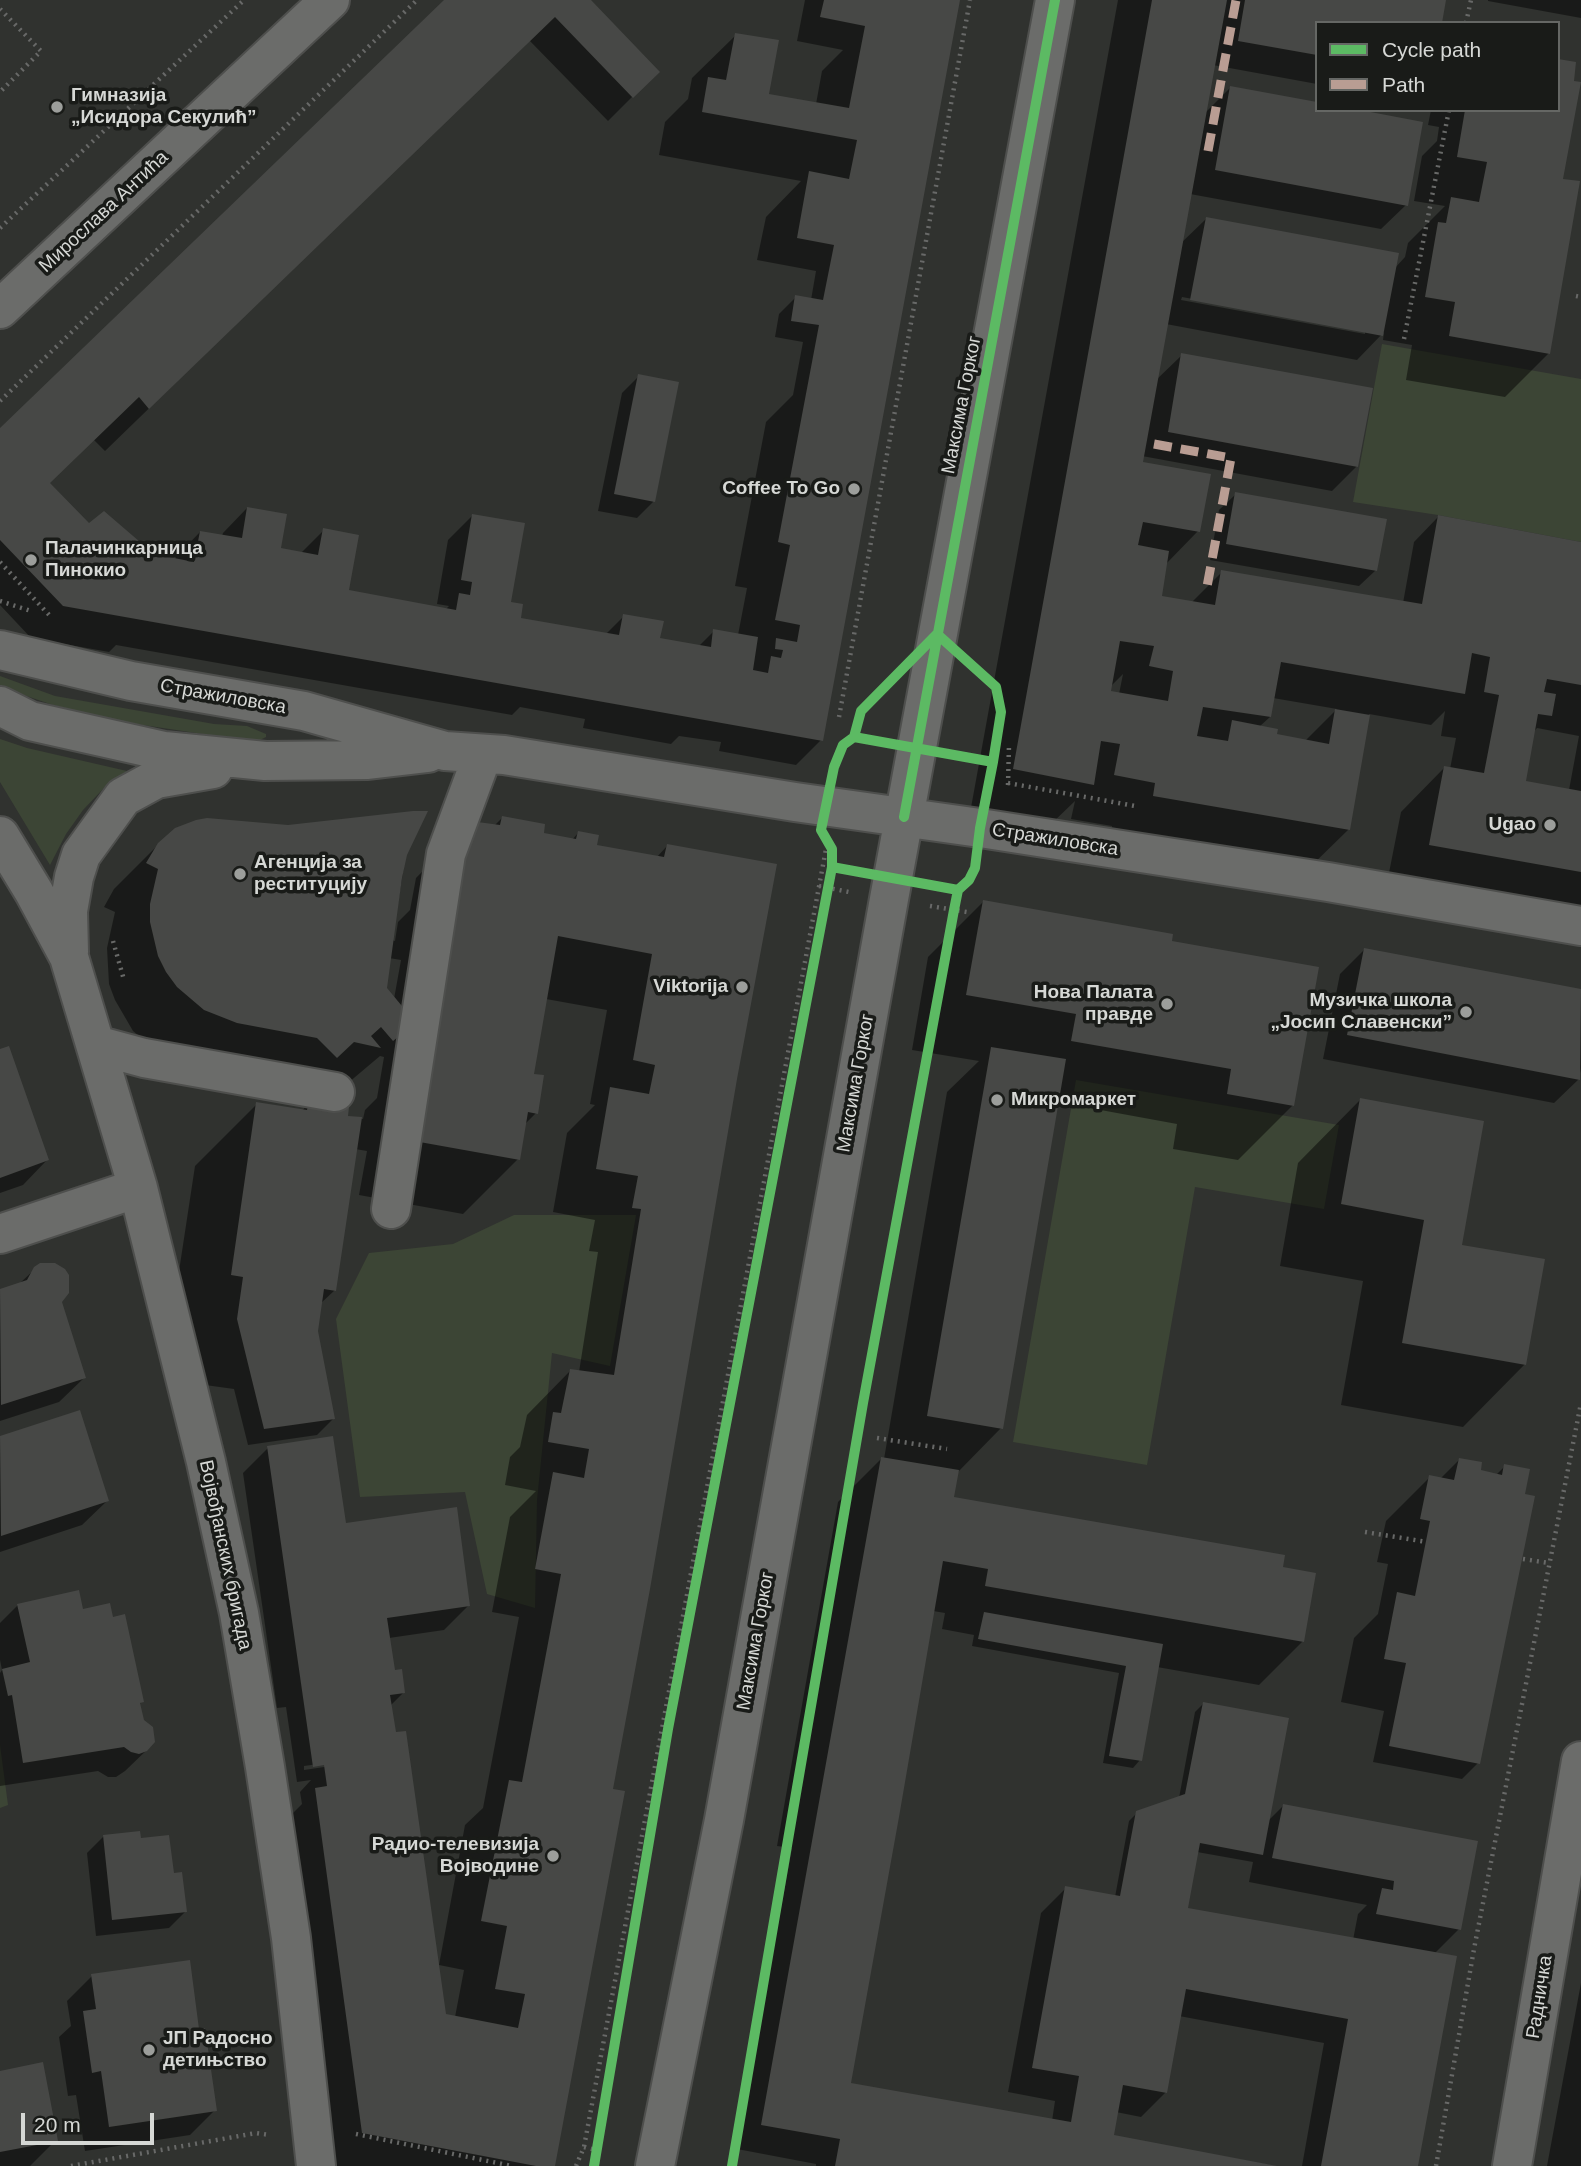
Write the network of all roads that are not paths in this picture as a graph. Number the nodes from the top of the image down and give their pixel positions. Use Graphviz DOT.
graph roads {
  1 [pos="330,0"];
  2 [pos="1055,0"];
  3 [pos="0,309"];
  4 [pos="0,650"];
  5 [pos="0,706"];
  6 [pos="444,751"];
  7 [pos="483,754"];
  8 [pos="265,761"];
  9 [pos="904,817"];
  10 [pos="0,836"];
  11 [pos="1581,926"];
  12 [pos="69,957"];
  13 [pos="96,1045"];
  14 [pos="335,1092"];
  15 [pos="138,1188"];
  16 [pos="391,1209"];
  17 [pos="0,1234"];
  18 [pos="1581,1760"];
  19 [pos="1575,1829"];
  20 [pos="316,2166"];
  21 [pos="655,2166"];
  22 [pos="1512,2166"];
  1 -- 3 [label="street, Мирослава Антића"];
  2 -- 9 [label="street, Максима Горког"];
  4 -- 6 [label="street, Стражиловска"];
  5 -- 8 [label="street, Стражиловска"];
  6 -- 7 [label="street, Стражиловска"];
  6 -- 8 [label="street, Стражиловска"];
  7 -- 9 [label="street, Стражиловска"];
  7 -- 16 [label="street"];
  8 -- 12 [label="street, Војвођанских бригада"];
  9 -- 11 [label="street, Стражиловска"];
  9 -- 21 [label="street, Максима Горког"];
  10 -- 12 [label="street, Војвођанских бригада"];
  12 -- 13 [label="street, Војвођанских бригада"];
  13 -- 14 [label="street"];
  13 -- 15 [label="street, Војвођанских бригада"];
  15 -- 17 [label="street"];
  15 -- 20 [label="street, Војвођанских бригада"];
  18 -- 19 [label="street, Радничка"];
  19 -- 22 [label="street, Радничка"];
}
